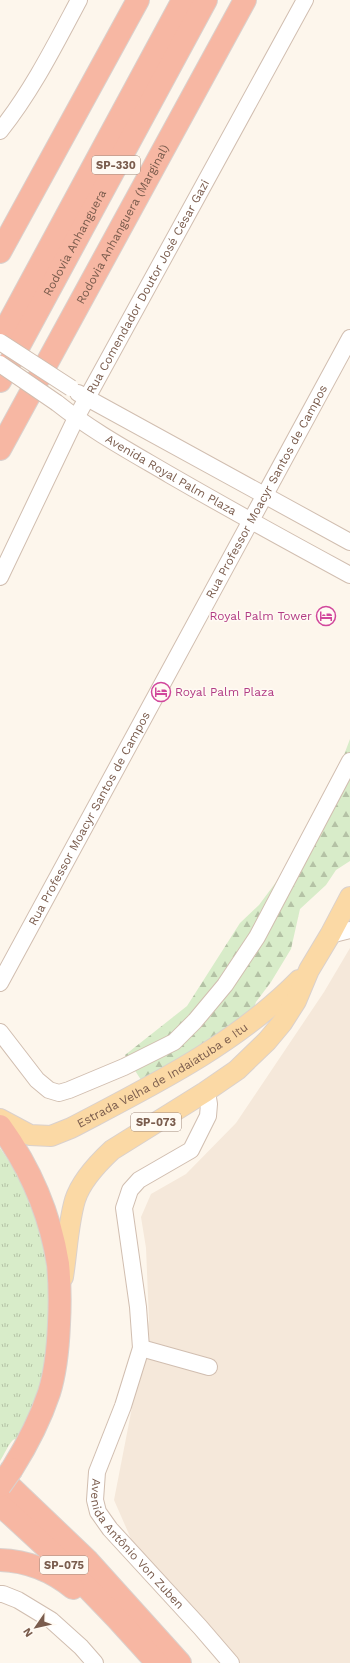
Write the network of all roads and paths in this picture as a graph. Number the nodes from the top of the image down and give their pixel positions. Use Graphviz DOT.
graph roads {
  1 [pos="79,0"];
  2 [pos="138,0"];
  3 [pos="183,0"];
  4 [pos="206,0"];
  5 [pos="245,0"];
  6 [pos="305,0"];
  7 [pos="18,109"];
  8 [pos="0,112"];
  9 [pos="0,131"];
  10 [pos="0,252"];
  11 [pos="350,338"];
  12 [pos="0,339"];
  13 [pos="0,342"];
  14 [pos="0,364"];
  15 [pos="0,381"];
  16 [pos="87,398"];
  17 [pos="76,418"];
  18 [pos="0,449"];
  19 [pos="265,496"];
  20 [pos="251,522"];
  21 [pos="350,542"];
  22 [pos="350,575"];
  23 [pos="0,577"];
  24 [pos="350,761"];
  25 [pos="350,897"];
  26 [pos="350,930"];
  27 [pos="330,935"];
  28 [pos="309,970"];
  29 [pos="0,983"];
  30 [pos="0,1032"];
  31 [pos="207,1053"];
  32 [pos="211,1087"];
  33 [pos="0,1119"];
  34 [pos="0,1126"];
  35 [pos="60,1305"];
  36 [pos="140,1348"];
  37 [pos="209,1367"];
  38 [pos="3,1479"];
  39 [pos="0,1505"];
  40 [pos="0,1560"];
  41 [pos="0,1594"];
  42 [pos="126,1628"];
  43 [pos="95,1663"];
  44 [pos="157,1663"];
  45 [pos="180,1663"];
  46 [pos="231,1663"];
  1 -- 7 [label="street"];
  2 -- 10 [label="highway"];
  3 -- 12 [label="highway, Rodovia Anhanguera / SP-330"];
  4 -- 15 [label="highway, Rodovia Anhanguera / SP-330"];
  5 -- 18 [label="highway, Rodovia Anhanguera (Marginal)"];
  6 -- 16 [label="street, Rua Comendador Doutor José César Gazi"];
  7 -- 8 [label="street"];
  7 -- 9 [label="street"];
  11 -- 19 [label="street, Rua Professor Moacyr Santos de Campos"];
  13 -- 16 [label="street, bridge"];
  14 -- 17 [label="street, Avenida Royal Palm Plaza, bridge"];
  16 -- 17 [label="street, Rua Comendador Doutor José César Gazi"];
  16 -- 19 [label="street"];
  17 -- 20 [label="street, Avenida Royal Palm Plaza"];
  17 -- 23 [label="street, Rua Comendador Doutor José César Gazi"];
  19 -- 20 [label="street, Rua Professor Moacyr Santos de Campos"];
  19 -- 21 [label="street"];
  20 -- 22 [label="street, Avenida Royal Palm Plaza"];
  20 -- 29 [label="street, Rua Professor Moacyr Santos de Campos"];
  24 -- 30 [label="street"];
  25 -- 27 [label="main road, Estrada Velha de Indaiatuba e Itu / SP-073"];
  26 -- 27 [label="street"];
  27 -- 28 [label="main road, Estrada Velha de Indaiatuba e Itu / SP-073"];
  28 -- 31 [label="main road, Estrada Velha de Indaiatuba e Itu / SP-073"];
  28 -- 32 [label="main road, Estrada Velha de Indaiatuba e Itu / SP-073"];
  31 -- 32 [label="main road"];
  31 -- 33 [label="main road, Estrada Velha de Indaiatuba e Itu / SP-073"];
  32 -- 35 [label="main road, Estrada Velha de Indaiatuba e Itu / SP-073"];
  32 -- 36 [label="street, Avenida Antônio Von Zuben"];
  34 -- 35 [label="highway"];
  35 -- 38 [label="highway"];
  36 -- 37 [label="street"];
  36 -- 46 [label="street, Avenida Antônio Von Zuben"];
  38 -- 45 [label="highway, SP-075"];
  39 -- 42 [label="highway, SP-075"];
  40 -- 42 [label="highway"];
  41 -- 43 [label="street"];
  42 -- 44 [label="highway, SP-075"];
}
